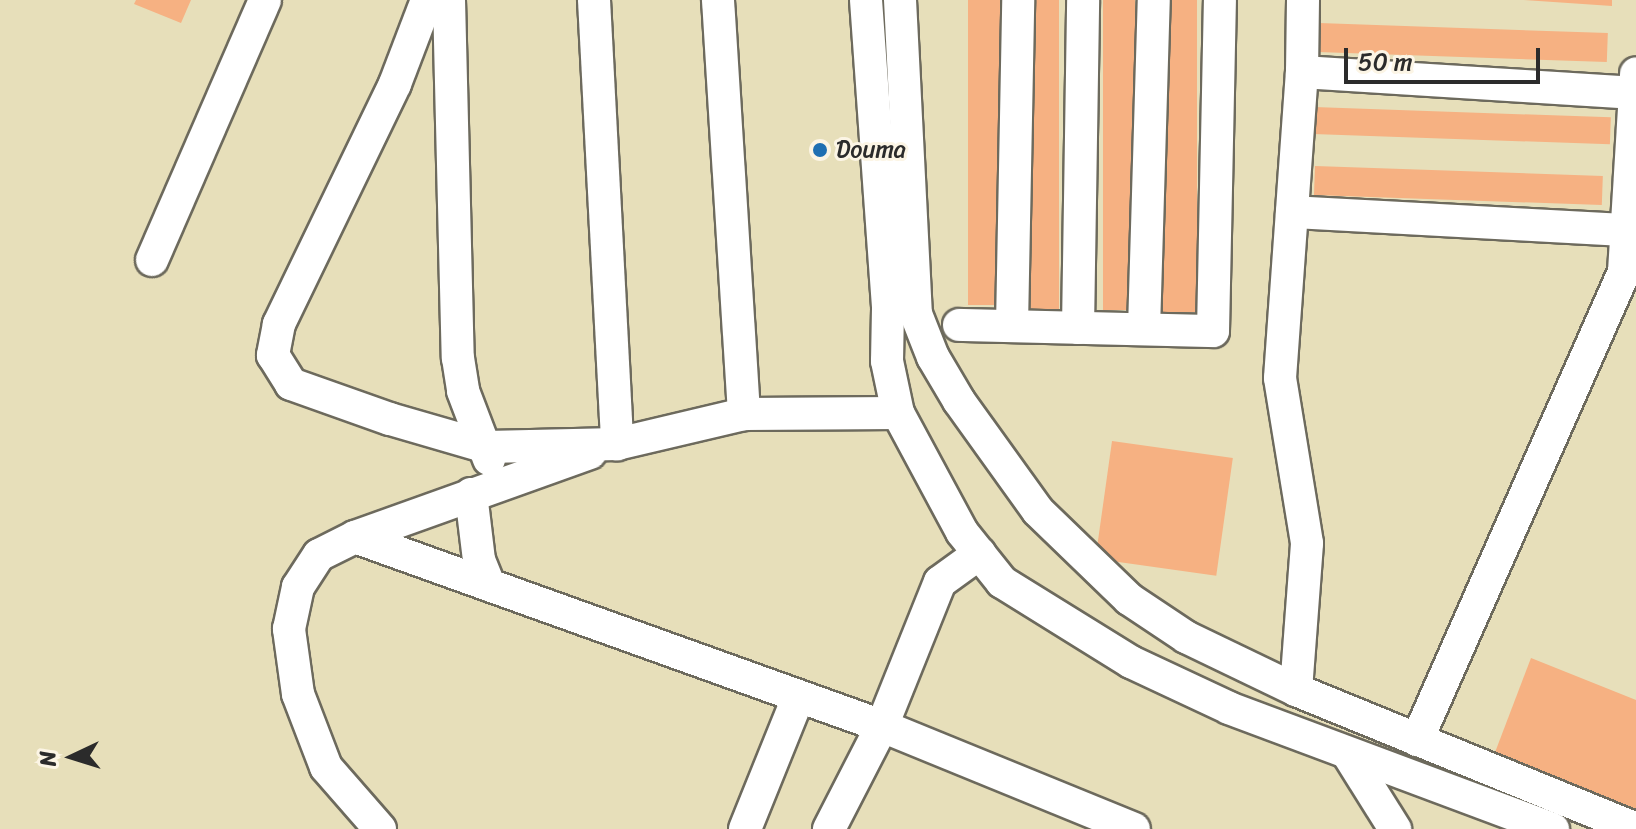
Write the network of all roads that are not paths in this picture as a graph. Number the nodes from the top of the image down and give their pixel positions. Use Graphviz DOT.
graph roads {
  1 [pos="265,0"];
  2 [pos="427,0"];
  3 [pos="449,0"];
  4 [pos="594,0"];
  5 [pos="718,0"];
  6 [pos="866,0"];
  7 [pos="900,0"];
  8 [pos="1018,0"];
  9 [pos="1083,0"];
  10 [pos="1154,0"];
  11 [pos="1220,0"];
  12 [pos="1303,0"];
  13 [pos="1302,72"];
  14 [pos="1636,73"];
  15 [pos="1635,93"];
  16 [pos="1292,212"];
  17 [pos="1627,230"];
  18 [pos="152,260"];
  19 [pos="959,325"];
  20 [pos="1012,326"];
  21 [pos="1078,328"];
  22 [pos="1144,329"];
  23 [pos="898,413"];
  24 [pos="744,414"];
  25 [pos="617,444"];
  26 [pos="487,447"];
  27 [pos="483,489"];
  28 [pos="355,537"];
  29 [pos="980,553"];
  30 [pos="489,585"];
  31 [pos="1296,690"];
  32 [pos="798,698"];
  33 [pos="882,726"];
  34 [pos="1417,740"];
  35 [pos="1348,754"];
  36 [pos="380,829"];
  37 [pos="745,829"];
  38 [pos="829,829"];
  39 [pos="1134,829"];
  40 [pos="1395,829"];
  41 [pos="1553,829"];
  42 [pos="1636,829"];
  1 -- 18 [label="street"];
  2 -- 26 [label="street"];
  3 -- 26 [label="street"];
  4 -- 25 [label="street"];
  5 -- 24 [label="street"];
  6 -- 23 [label="street"];
  7 -- 31 [label="street"];
  8 -- 20 [label="street"];
  9 -- 21 [label="street"];
  10 -- 22 [label="street"];
  11 -- 22 [label="street"];
  12 -- 13 [label="street"];
  13 -- 15 [label="street"];
  13 -- 16 [label="street"];
  14 -- 15 [label="street"];
  15 -- 17 [label="street"];
  16 -- 17 [label="street"];
  16 -- 31 [label="street"];
  17 -- 34 [label="street"];
  19 -- 20 [label="street"];
  20 -- 21 [label="street"];
  21 -- 22 [label="street"];
  23 -- 24 [label="street"];
  23 -- 29 [label="street"];
  24 -- 25 [label="street"];
  25 -- 26 [label="street"];
  25 -- 27 [label="street"];
  26 -- 27 [label="street"];
  27 -- 28 [label="street"];
  27 -- 30 [label="street"];
  28 -- 30 [label="street"];
  28 -- 36 [label="street"];
  29 -- 33 [label="street"];
  29 -- 35 [label="street"];
  30 -- 32 [label="street"];
  31 -- 34 [label="street"];
  32 -- 33 [label="street"];
  32 -- 37 [label="street"];
  33 -- 38 [label="street"];
  33 -- 39 [label="street"];
  34 -- 42 [label="street"];
  35 -- 40 [label="street"];
  35 -- 41 [label="street"];
}
